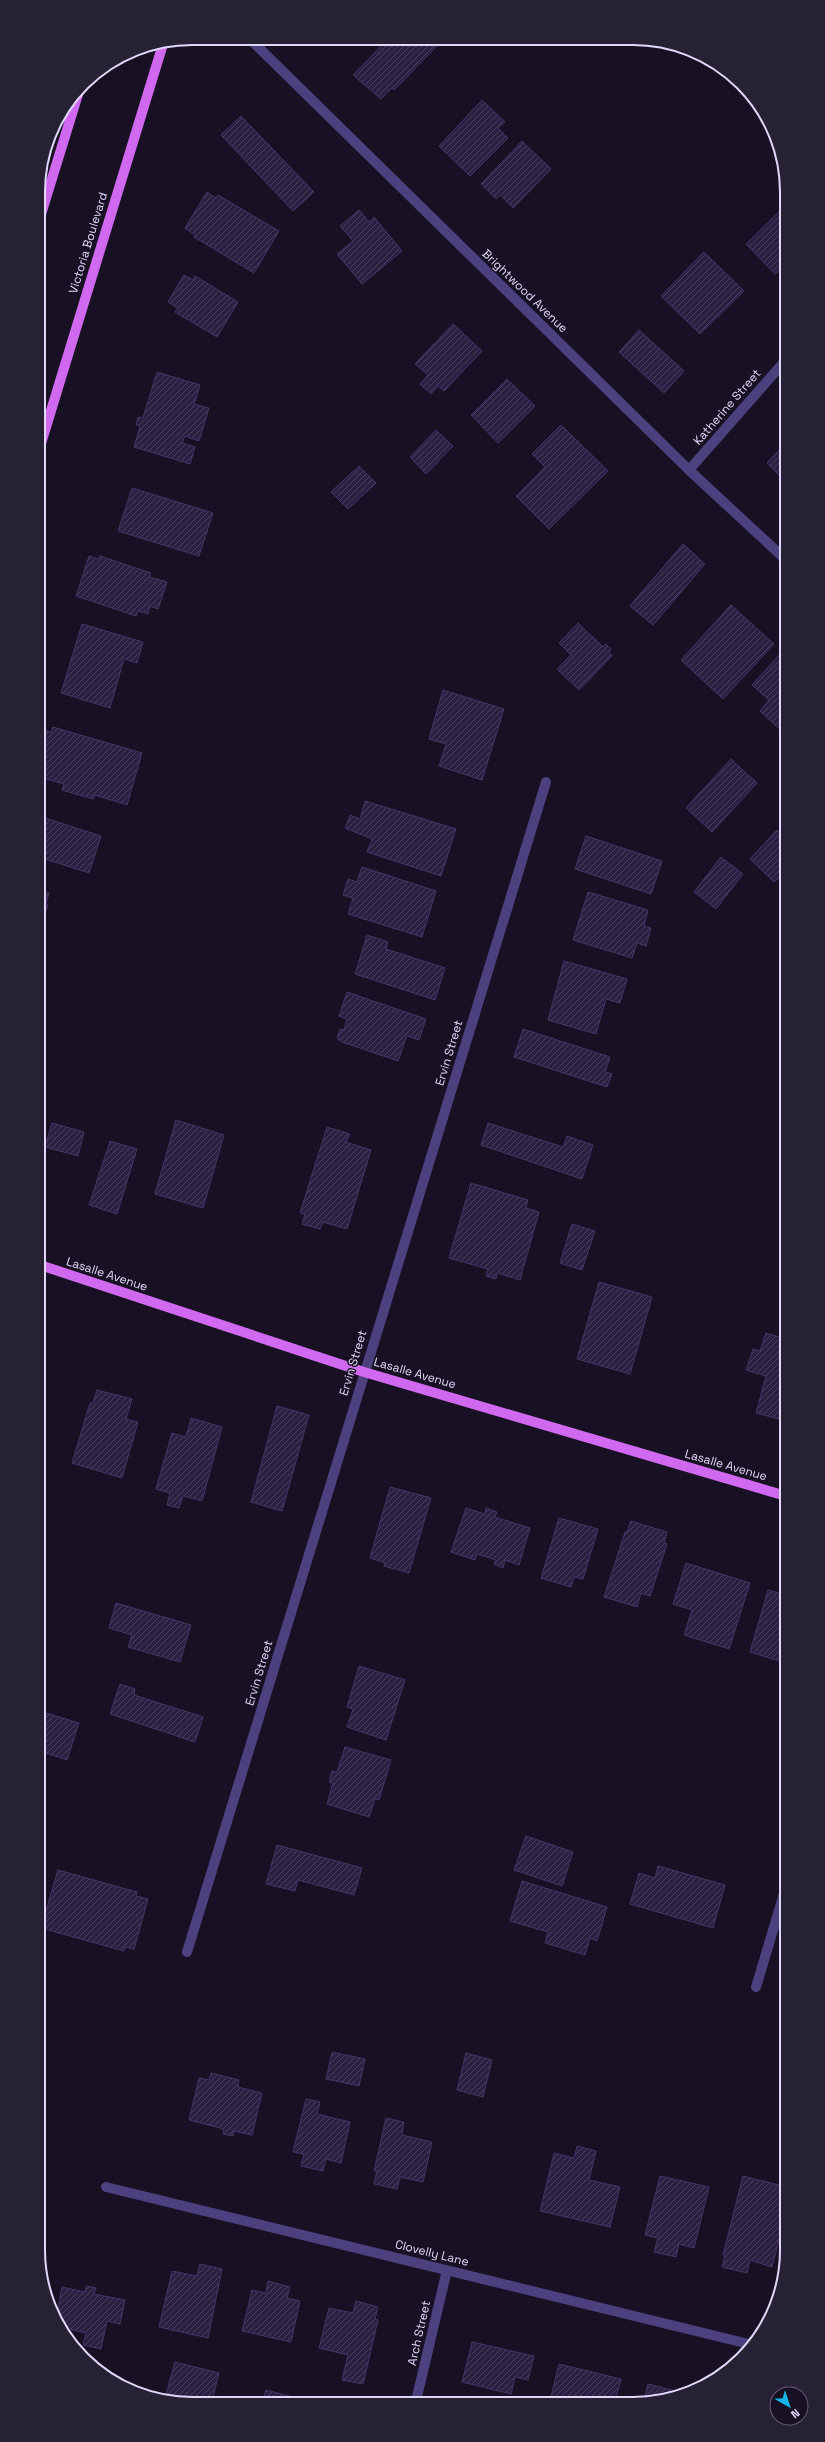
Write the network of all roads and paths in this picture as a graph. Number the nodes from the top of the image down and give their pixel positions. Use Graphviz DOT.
graph roads {
  1 [pos="256,45"];
  2 [pos="162,48"];
  3 [pos="76,102"];
  4 [pos="45,201"];
  5 [pos="780,367"];
  6 [pos="45,430"];
  7 [pos="689,470"];
  8 [pos="780,555"];
  9 [pos="546,782"];
  10 [pos="45,1267"];
  11 [pos="364,1372"];
  12 [pos="780,1494"];
  13 [pos="780,1907"];
  14 [pos="187,1952"];
  15 [pos="756,1987"];
  16 [pos="106,2187"];
  17 [pos="447,2270"];
  18 [pos="747,2343"];
  19 [pos="417,2397"];
  1 -- 7 [label="street, Brightwood Avenue"];
  2 -- 6 [label="main road, Victoria Boulevard"];
  3 -- 4 [label="main road"];
  5 -- 7 [label="street, Katherine Street"];
  7 -- 8 [label="street, Brightwood Avenue"];
  9 -- 11 [label="street, Ervin Street"];
  10 -- 11 [label="main road, Lasalle Avenue"];
  11 -- 12 [label="main road, Lasalle Avenue"];
  11 -- 14 [label="street, Ervin Street"];
  13 -- 15 [label="street"];
  16 -- 17 [label="street, Clovelly Lane"];
  17 -- 18 [label="street, Clovelly Lane"];
  17 -- 19 [label="street, Arch Street"];
}
